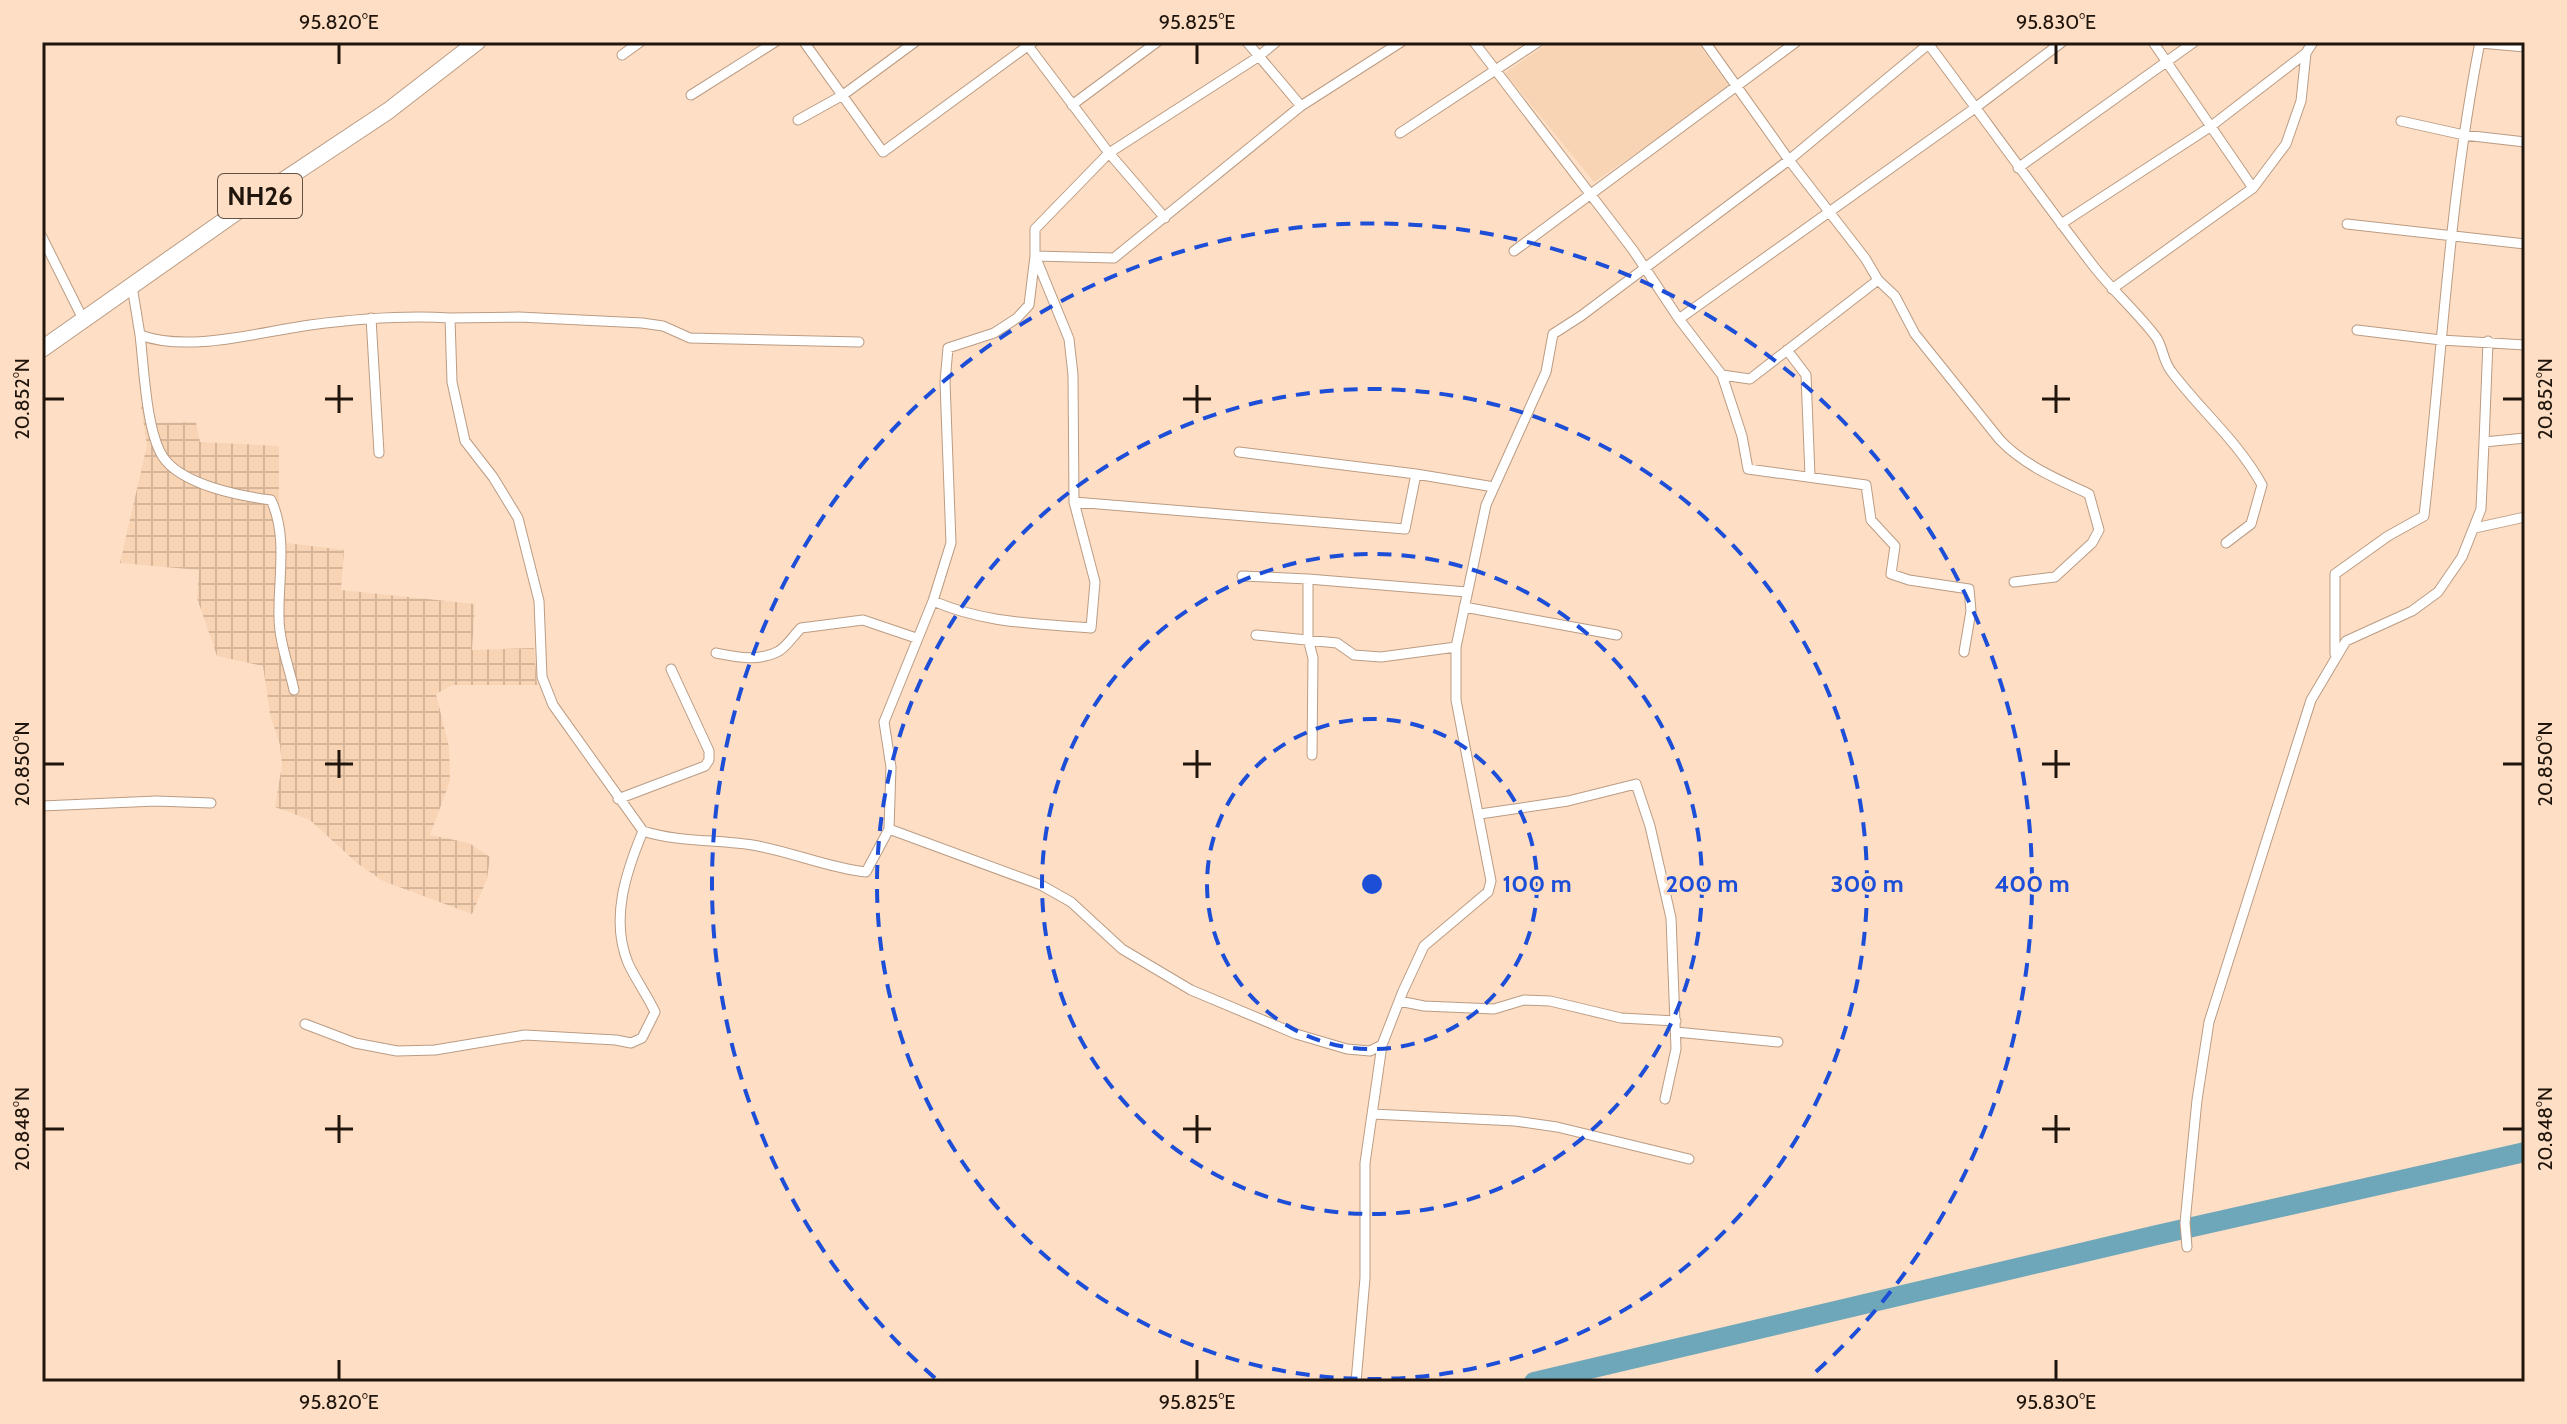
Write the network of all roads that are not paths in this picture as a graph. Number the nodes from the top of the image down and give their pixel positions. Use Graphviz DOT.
graph roads {
  1 [pos="477,42"];
  2 [pos="640,42"];
  3 [pos="775,42"];
  4 [pos="804,42"];
  5 [pos="915,42"];
  6 [pos="1157,42"];
  7 [pos="1247,42"];
  8 [pos="1276,42"];
  9 [pos="1401,42"];
  10 [pos="1474,42"];
  11 [pos="1538,42"];
  12 [pos="1705,42"];
  13 [pos="1796,42"];
  14 [pos="2062,42"];
  15 [pos="2153,42"];
  16 [pos="2194,42"];
  17 [pos="2313,42"];
  18 [pos="1029,43"];
  19 [pos="1929,43"];
  20 [pos="2480,43"];
  21 [pos="2525,47"];
  22 [pos="2306,53"];
  23 [pos="622,55"];
  24 [pos="1258,57"];
  25 [pos="2167,62"];
  26 [pos="1496,71"];
  27 [pos="1736,87"];
  28 [pos="691,95"];
  29 [pos="843,95"];
  30 [pos="1072,105"];
  31 [pos="1301,106"];
  32 [pos="1975,108"];
  33 [pos="798,120"];
  34 [pos="2401,121"];
  35 [pos="2210,127"];
  36 [pos="1400,133"];
  37 [pos="2464,135"];
  38 [pos="2525,142"];
  39 [pos="1109,153"];
  40 [pos="1789,160"];
  41 [pos="2018,168"];
  42 [pos="2253,188"];
  43 [pos="1591,195"];
  44 [pos="1831,211"];
  45 [pos="1165,218"];
  46 [pos="2061,224"];
  47 [pos="2347,224"];
  48 [pos="2450,234"];
  49 [pos="42,237"];
  50 [pos="2525,244"];
  51 [pos="1514,251"];
  52 [pos="1035,256"];
  53 [pos="1644,269"];
  54 [pos="1878,280"];
  55 [pos="132,286"];
  56 [pos="2112,289"];
  57 [pos="371,318"];
  58 [pos="450,318"];
  59 [pos="83,319"];
  60 [pos="1679,319"];
  61 [pos="2357,330"];
  62 [pos="140,335"];
  63 [pos="2441,340"];
  64 [pos="2488,341"];
  65 [pos="859,342"];
  66 [pos="2525,345"];
  67 [pos="42,349"];
  68 [pos="1787,350"];
  69 [pos="1722,375"];
  70 [pos="2525,438"];
  71 [pos="2484,442"];
  72 [pos="1239,452"];
  73 [pos="379,453"];
  74 [pos="1416,474"];
  75 [pos="1810,476"];
  76 [pos="1494,487"];
  77 [pos="1074,502"];
  78 [pos="2525,517"];
  79 [pos="2475,528"];
  80 [pos="2226,543"];
  81 [pos="1242,576"];
  82 [pos="1308,579"];
  83 [pos="2014,582"];
  84 [pos="1467,592"];
  85 [pos="933,601"];
  86 [pos="1464,607"];
  87 [pos="1256,635"];
  88 [pos="1617,635"];
  89 [pos="916,638"];
  90 [pos="1308,639"];
  91 [pos="1456,647"];
  92 [pos="1964,652"];
  93 [pos="716,653"];
  94 [pos="2335,656"];
  95 [pos="671,669"];
  96 [pos="294,690"];
  97 [pos="1312,755"];
  98 [pos="618,799"];
  99 [pos="211,803"];
  100 [pos="42,806"];
  101 [pos="1480,814"];
  102 [pos="889,829"];
  103 [pos="643,831"];
  104 [pos="1399,1001"];
  105 [pos="1676,1021"];
  106 [pos="305,1024"];
  107 [pos="1676,1032"];
  108 [pos="1778,1042"];
  109 [pos="1382,1045"];
  110 [pos="1665,1099"];
  111 [pos="1372,1114"];
  112 [pos="1689,1159"];
  113 [pos="2187,1247"];
  114 [pos="1356,1382"];
  1 -- 55 [label="highway, NH26"];
  2 -- 23 [label="street"];
  3 -- 28 [label="street"];
  4 -- 29 [label="street"];
  5 -- 29 [label="street"];
  6 -- 30 [label="street"];
  7 -- 24 [label="street"];
  8 -- 24 [label="street"];
  9 -- 31 [label="street"];
  10 -- 26 [label="street"];
  11 -- 26 [label="street"];
  12 -- 27 [label="street"];
  13 -- 27 [label="street"];
  14 -- 32 [label="street"];
  15 -- 25 [label="street"];
  16 -- 25 [label="street"];
  17 -- 22 [label="street"];
  18 -- 29 [label="street"];
  18 -- 30 [label="street"];
  19 -- 32 [label="street"];
  19 -- 40 [label="street"];
  20 -- 21 [label="street"];
  20 -- 37 [label="street"];
  22 -- 35 [label="street"];
  22 -- 42 [label="street"];
  24 -- 31 [label="street"];
  24 -- 39 [label="street"];
  25 -- 35 [label="street"];
  25 -- 41 [label="street"];
  26 -- 36 [label="street"];
  26 -- 43 [label="street"];
  27 -- 40 [label="street"];
  27 -- 43 [label="street"];
  29 -- 33 [label="street"];
  30 -- 39 [label="street"];
  31 -- 45 [label="street"];
  32 -- 41 [label="street"];
  32 -- 44 [label="street"];
  34 -- 37 [label="street"];
  35 -- 42 [label="street"];
  35 -- 46 [label="street"];
  37 -- 38 [label="street"];
  37 -- 48 [label="street"];
  39 -- 45 [label="street"];
  39 -- 52 [label="street"];
  40 -- 44 [label="street"];
  40 -- 53 [label="street"];
  41 -- 46 [label="street"];
  42 -- 56 [label="street"];
  43 -- 51 [label="street"];
  43 -- 53 [label="street"];
  44 -- 54 [label="street"];
  44 -- 60 [label="street"];
  45 -- 52 [label="street"];
  46 -- 56 [label="street"];
  47 -- 48 [label="street"];
  48 -- 50 [label="street"];
  48 -- 63 [label="street"];
  49 -- 59 [label="street"];
  52 -- 77 [label="street"];
  52 -- 85 [label="street"];
  53 -- 60 [label="street"];
  53 -- 76 [label="street"];
  54 -- 68 [label="street"];
  54 -- 83 [label="street"];
  55 -- 59 [label="highway, NH26"];
  55 -- 62 [label="street"];
  56 -- 80 [label="street"];
  57 -- 58 [label="street"];
  57 -- 62 [label="street"];
  57 -- 73 [label="street"];
  58 -- 65 [label="street"];
  58 -- 98 [label="street"];
  59 -- 67 [label="highway, NH26"];
  60 -- 69 [label="street"];
  61 -- 63 [label="street"];
  62 -- 96 [label="street"];
  63 -- 64 [label="street"];
  63 -- 94 [label="street"];
  64 -- 66 [label="street"];
  64 -- 71 [label="street"];
  68 -- 69 [label="street"];
  68 -- 75 [label="street"];
  69 -- 75 [label="street"];
  70 -- 71 [label="street"];
  71 -- 79 [label="street"];
  72 -- 74 [label="street"];
  74 -- 76 [label="street"];
  74 -- 77 [label="street"];
  75 -- 92 [label="street"];
  76 -- 84 [label="street"];
  77 -- 85 [label="street"];
  78 -- 79 [label="street"];
  79 -- 94 [label="street"];
  81 -- 82 [label="street"];
  82 -- 84 [label="street"];
  82 -- 90 [label="street"];
  84 -- 86 [label="street"];
  85 -- 89 [label="street"];
  86 -- 88 [label="street"];
  86 -- 91 [label="street"];
  87 -- 90 [label="street"];
  89 -- 93 [label="street"];
  89 -- 102 [label="street"];
  90 -- 91 [label="street"];
  90 -- 97 [label="street"];
  91 -- 101 [label="street"];
  94 -- 113 [label="street"];
  95 -- 98 [label="street"];
  98 -- 103 [label="street"];
  99 -- 100 [label="street"];
  101 -- 104 [label="street"];
  101 -- 105 [label="street"];
  102 -- 103 [label="street"];
  102 -- 109 [label="street"];
  103 -- 106 [label="street"];
  104 -- 105 [label="street"];
  104 -- 109 [label="street"];
  105 -- 107 [label="street"];
  107 -- 108 [label="street"];
  107 -- 110 [label="street"];
  109 -- 111 [label="street"];
  111 -- 112 [label="street"];
  111 -- 114 [label="street"];
}
